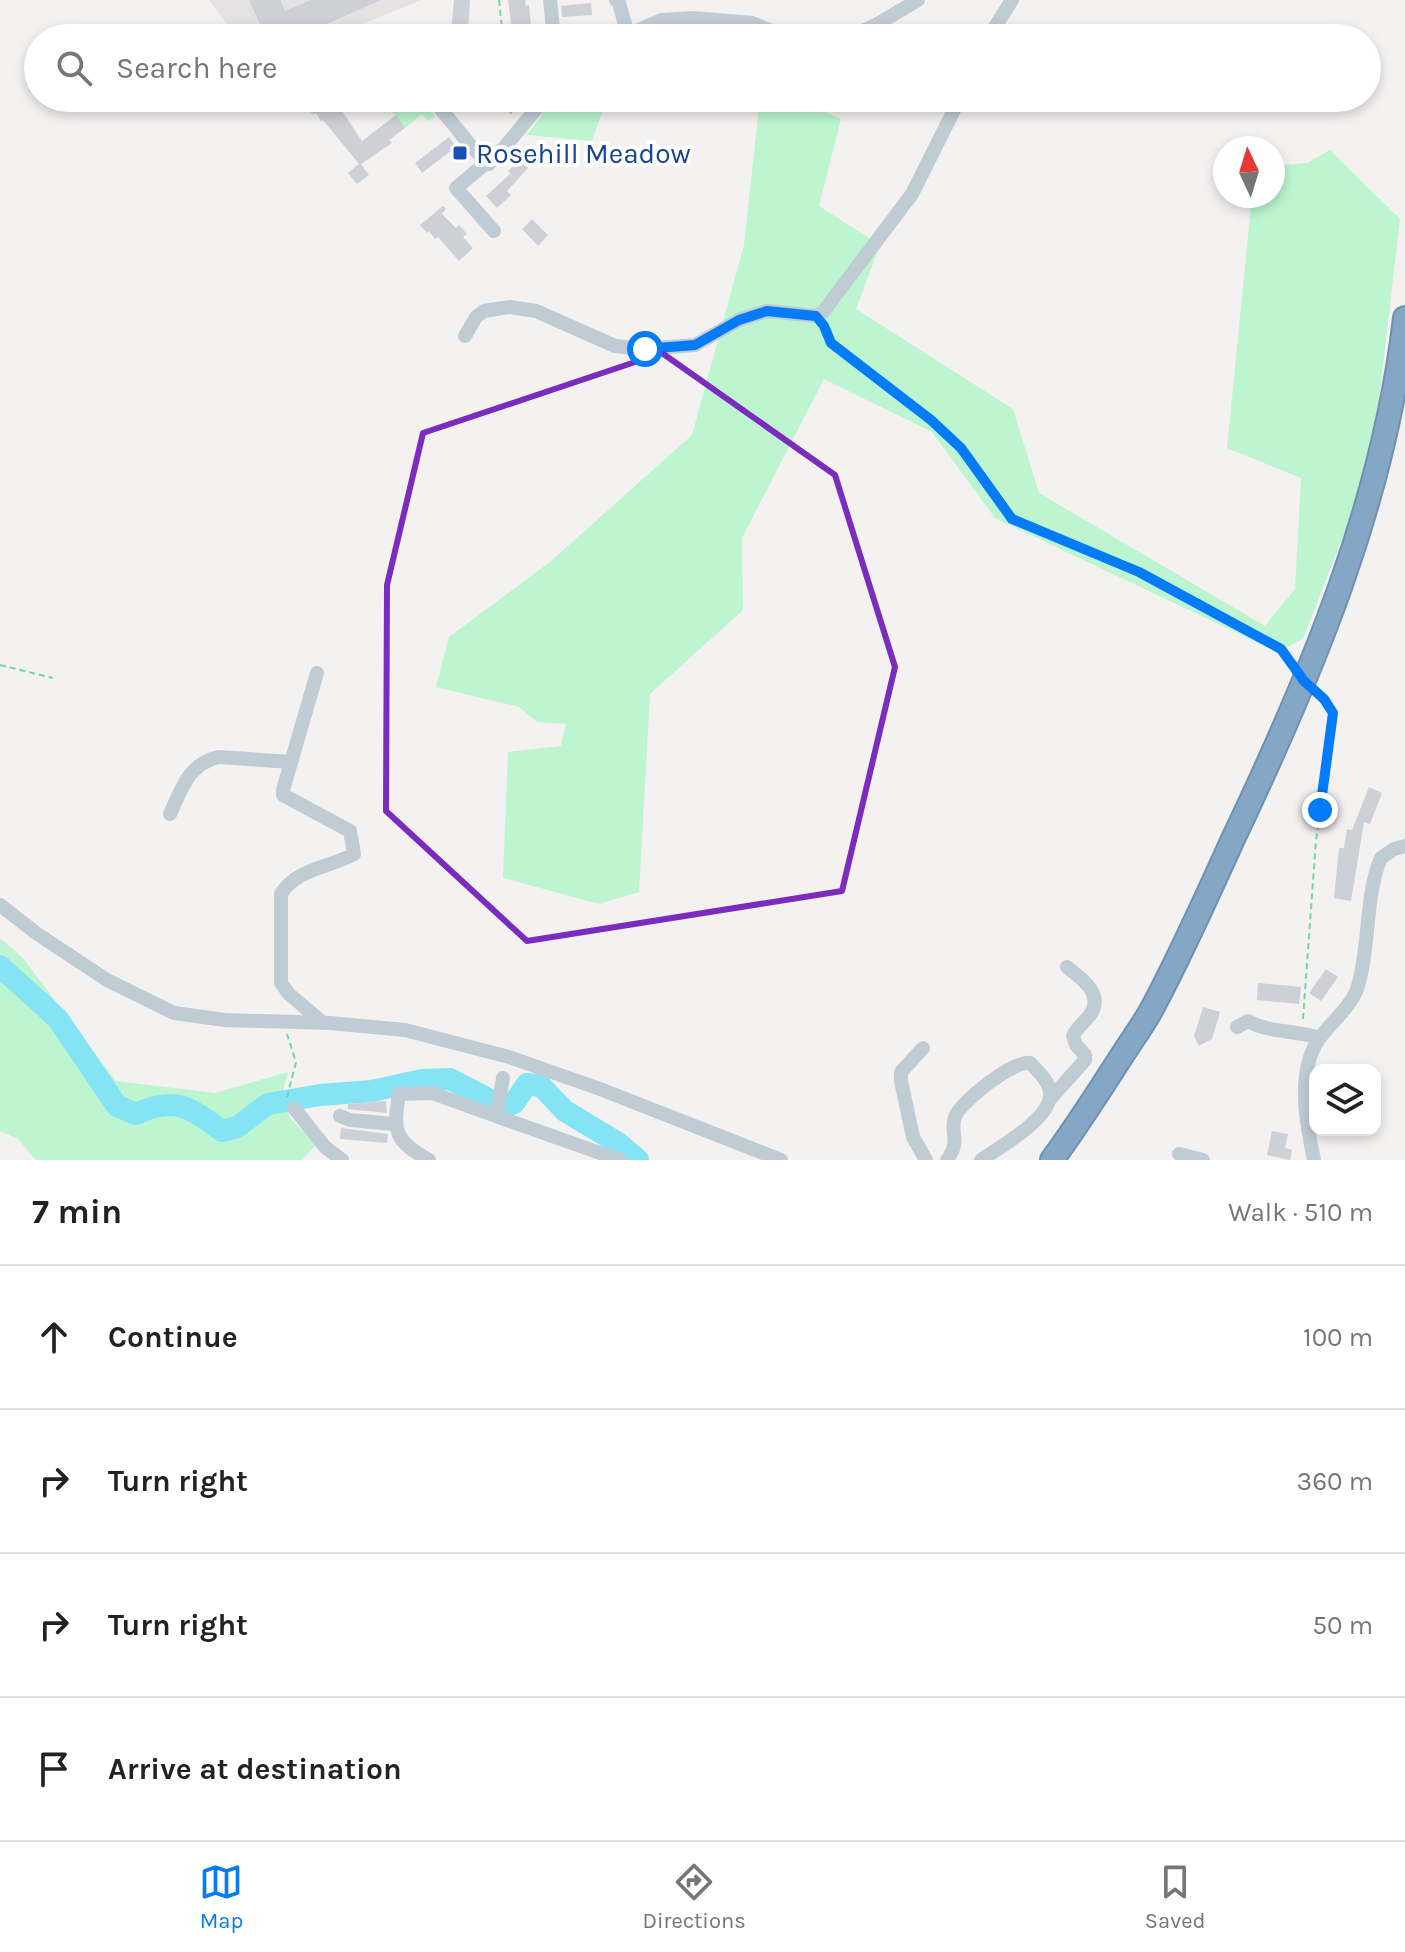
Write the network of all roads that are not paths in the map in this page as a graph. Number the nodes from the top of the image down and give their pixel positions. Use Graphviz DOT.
graph roads {
  1 [pos="550,0"];
  2 [pos="616,0"];
  3 [pos="1012,0"];
  4 [pos="915,1"];
  5 [pos="553,24"];
  6 [pos="622,24"];
  7 [pos="652,24"];
  8 [pos="754,24"];
  9 [pos="877,24"];
  10 [pos="997,24"];
  11 [pos="444,112"];
  12 [pos="533,112"];
  13 [pos="953,112"];
  14 [pos="489,164"];
  15 [pos="494,231"];
  16 [pos="1405,318"];
  17 [pos="465,336"];
  18 [pos="317,673"];
  19 [pos="291,762"];
  20 [pos="170,814"];
  21 [pos="1405,846"];
  22 [pos="0,905"];
  23 [pos="1067,967"];
  24 [pos="322,1022"];
  25 [pos="1237,1027"];
  26 [pos="1319,1038"];
  27 [pos="923,1048"];
  28 [pos="503,1078"];
  29 [pos="1051,1098"];
  30 [pos="290,1103"];
  31 [pos="495,1114"];
  32 [pos="340,1116"];
  33 [pos="394,1124"];
  34 [pos="342,1160"];
  35 [pos="429,1160"];
  36 [pos="620,1160"];
  37 [pos="781,1160"];
  38 [pos="926,1160"];
  39 [pos="947,1160"];
  40 [pos="981,1160"];
  41 [pos="1052,1160"];
  42 [pos="1314,1160"];
  1 -- 5 [label="street"];
  2 -- 6 [label="street"];
  3 -- 10 [label="street"];
  4 -- 9 [label="street"];
  7 -- 8 [label="street"];
  11 -- 14 [label="street"];
  12 -- 14 [label="street"];
  13 -- 17 [label="street"];
  14 -- 15 [label="street"];
  16 -- 41 [label="highway"];
  18 -- 19 [label="street"];
  19 -- 20 [label="street"];
  19 -- 24 [label="street"];
  21 -- 26 [label="street"];
  22 -- 24 [label="street"];
  23 -- 29 [label="street"];
  24 -- 37 [label="street"];
  25 -- 26 [label="street"];
  26 -- 42 [label="street"];
  27 -- 38 [label="street"];
  28 -- 31 [label="street"];
  29 -- 39 [label="street"];
  29 -- 40 [label="street"];
  30 -- 34 [label="street"];
  31 -- 33 [label="street"];
  31 -- 36 [label="street"];
  32 -- 33 [label="street"];
  33 -- 35 [label="street"];
}
